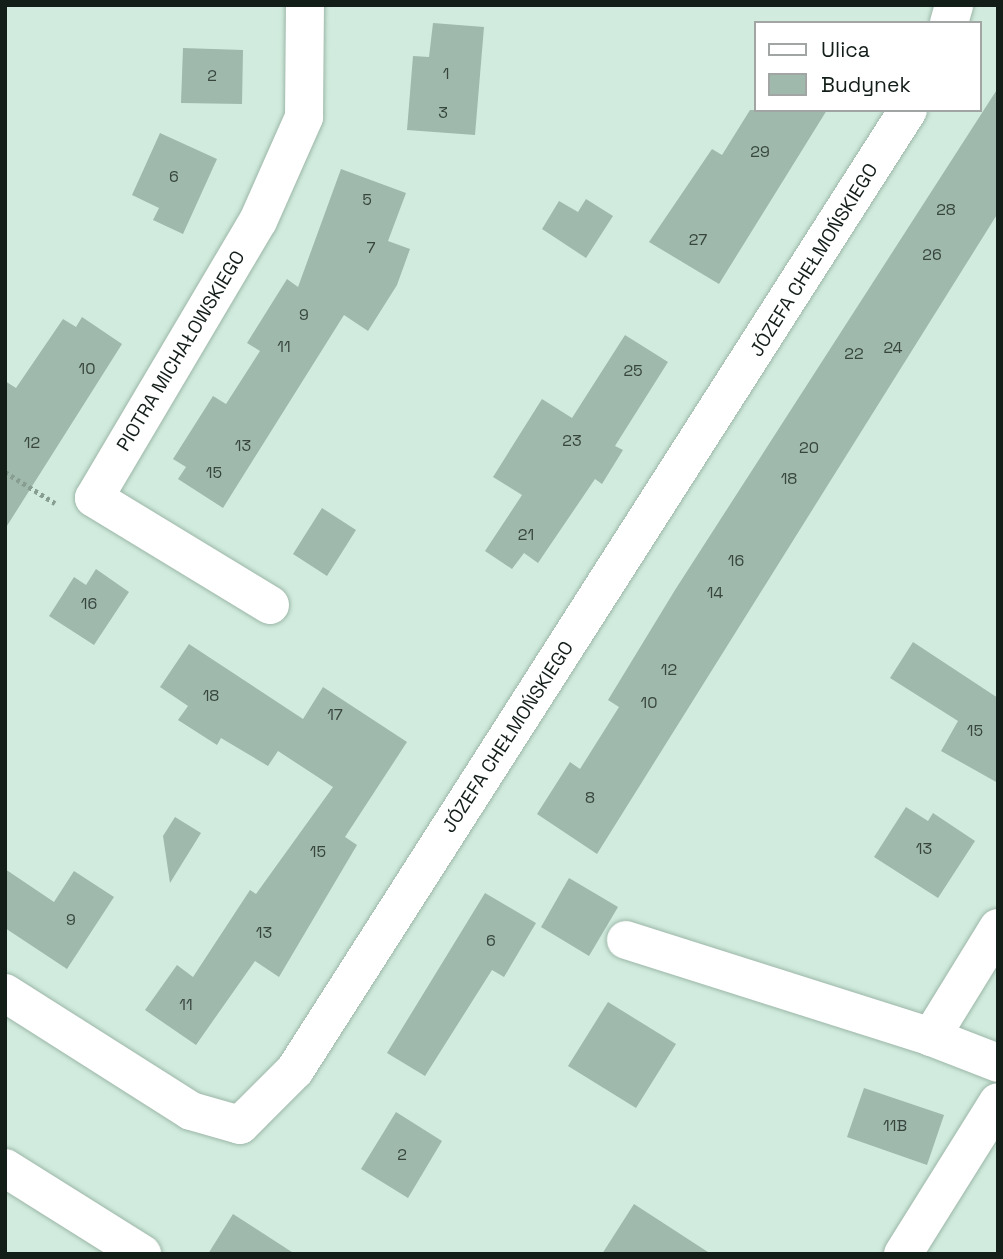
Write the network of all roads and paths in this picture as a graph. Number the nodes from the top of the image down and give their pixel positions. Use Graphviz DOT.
graph roads {
  1 [pos="305,5"];
  2 [pos="907,112"];
  3 [pos="5,472"];
  4 [pos="94,498"];
  5 [pos="270,605"];
  6 [pos="998,928"];
  7 [pos="626,940"];
  8 [pos="5,993"];
  9 [pos="932,1037"];
  10 [pos="998,1063"];
  11 [pos="998,1102"];
  12 [pos="5,1168"];
  13 [pos="142,1254"];
  14 [pos="903,1254"];
  1 -- 4 [label="street, PIOTRA MICHAŁOWSKIEGO"];
  2 -- 8 [label="street, JÓZEFA CHEŁMOŃSKIEGO"];
  3 -- 4 [label="path"];
  4 -- 5 [label="street"];
  6 -- 9 [label="street"];
  7 -- 9 [label="street"];
  9 -- 10 [label="street"];
  11 -- 14 [label="street"];
  12 -- 13 [label="street"];
}
